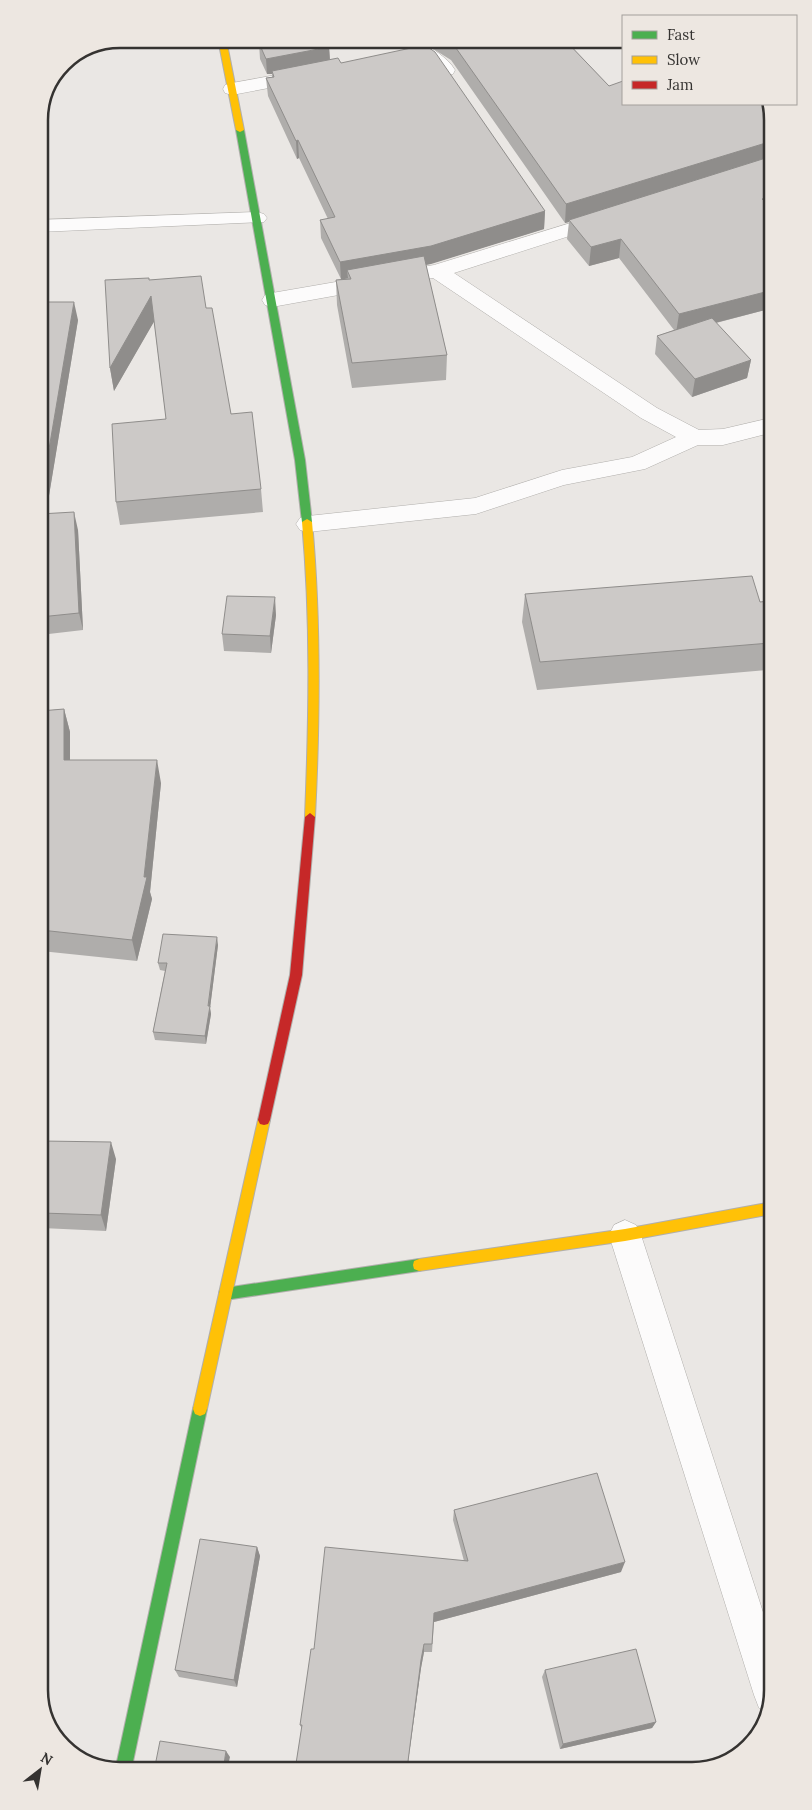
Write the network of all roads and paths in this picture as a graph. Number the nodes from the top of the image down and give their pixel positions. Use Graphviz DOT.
graph roads {
  1 [pos="224,48"];
  2 [pos="413,49"];
  3 [pos="321,73"];
  4 [pos="456,85"];
  5 [pos="232,89"];
  6 [pos="626,212"];
  7 [pos="257,218"];
  8 [pos="48,226"];
  9 [pos="437,270"];
  10 [pos="272,300"];
  11 [pos="764,427"];
  12 [pos="695,438"];
  13 [pos="308,524"];
  14 [pos="764,1209"];
  15 [pos="625,1235"];
  16 [pos="225,1294"];
  17 [pos="764,1671"];
  18 [pos="126,1762"];
  1 -- 5 [label="street"];
  2 -- 4 [label="street"];
  3 -- 5 [label="street"];
  5 -- 7 [label="street"];
  6 -- 9 [label="street"];
  7 -- 8 [label="street"];
  7 -- 10 [label="street"];
  9 -- 10 [label="street"];
  9 -- 12 [label="street"];
  10 -- 13 [label="street"];
  11 -- 12 [label="street"];
  12 -- 13 [label="street"];
  13 -- 16 [label="street"];
  14 -- 15 [label="street"];
  15 -- 16 [label="street"];
  15 -- 17 [label="street"];
  16 -- 18 [label="street"];
}
